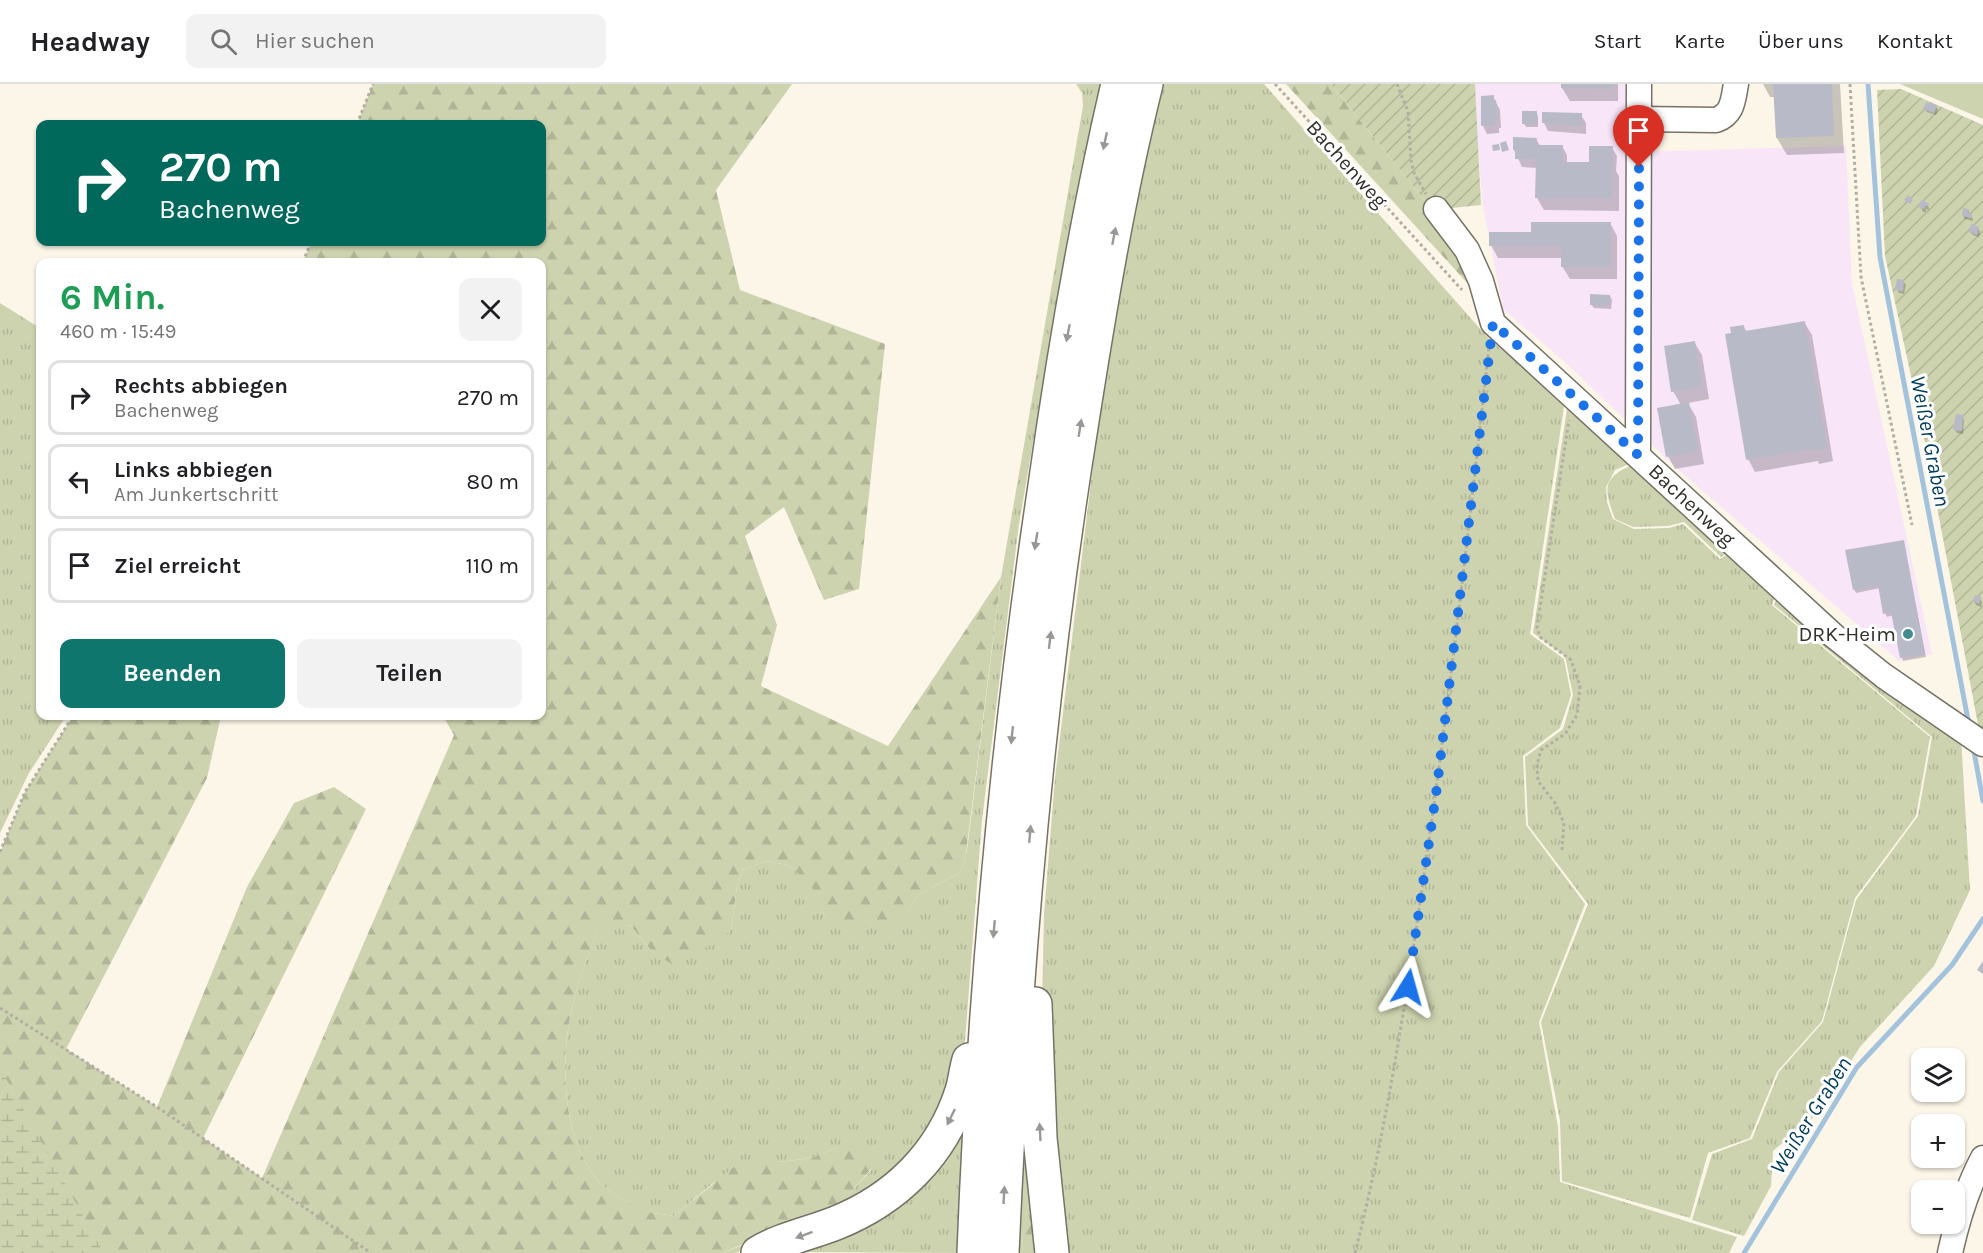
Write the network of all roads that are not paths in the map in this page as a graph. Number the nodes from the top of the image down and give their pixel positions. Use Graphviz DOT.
graph roads {
  1 [pos="1118,84"];
  2 [pos="1146,84"];
  3 [pos="1639,84"];
  4 [pos="1736,84"];
  5 [pos="1639,119"];
  6 [pos="1436,209"];
  7 [pos="1638,455"];
  8 [pos="1976,739"];
  9 [pos="1025,892"];
  10 [pos="987,1011"];
  11 [pos="1983,1158"];
  12 [pos="758,1253"];
  13 [pos="974,1253"];
  14 [pos="1002,1253"];
  15 [pos="1052,1253"];
  16 [pos="1950,1253"];
  1 -- 10 [label="highway, one-way"];
  9 -- 2 [label="highway, one-way"];
  3 -- 5 [label="street"];
  4 -- 5 [label="street"];
  5 -- 7 [label="street"];
  6 -- 7 [label="street, Bachenweg"];
  7 -- 8 [label="street, Bachenweg"];
  14 -- 9 [label="highway, one-way"];
  15 -- 9 [label="highway, one-way"];
  10 -- 12 [label="highway, one-way"];
  10 -- 13 [label="highway"];
  11 -- 16 [label="street"];
}
